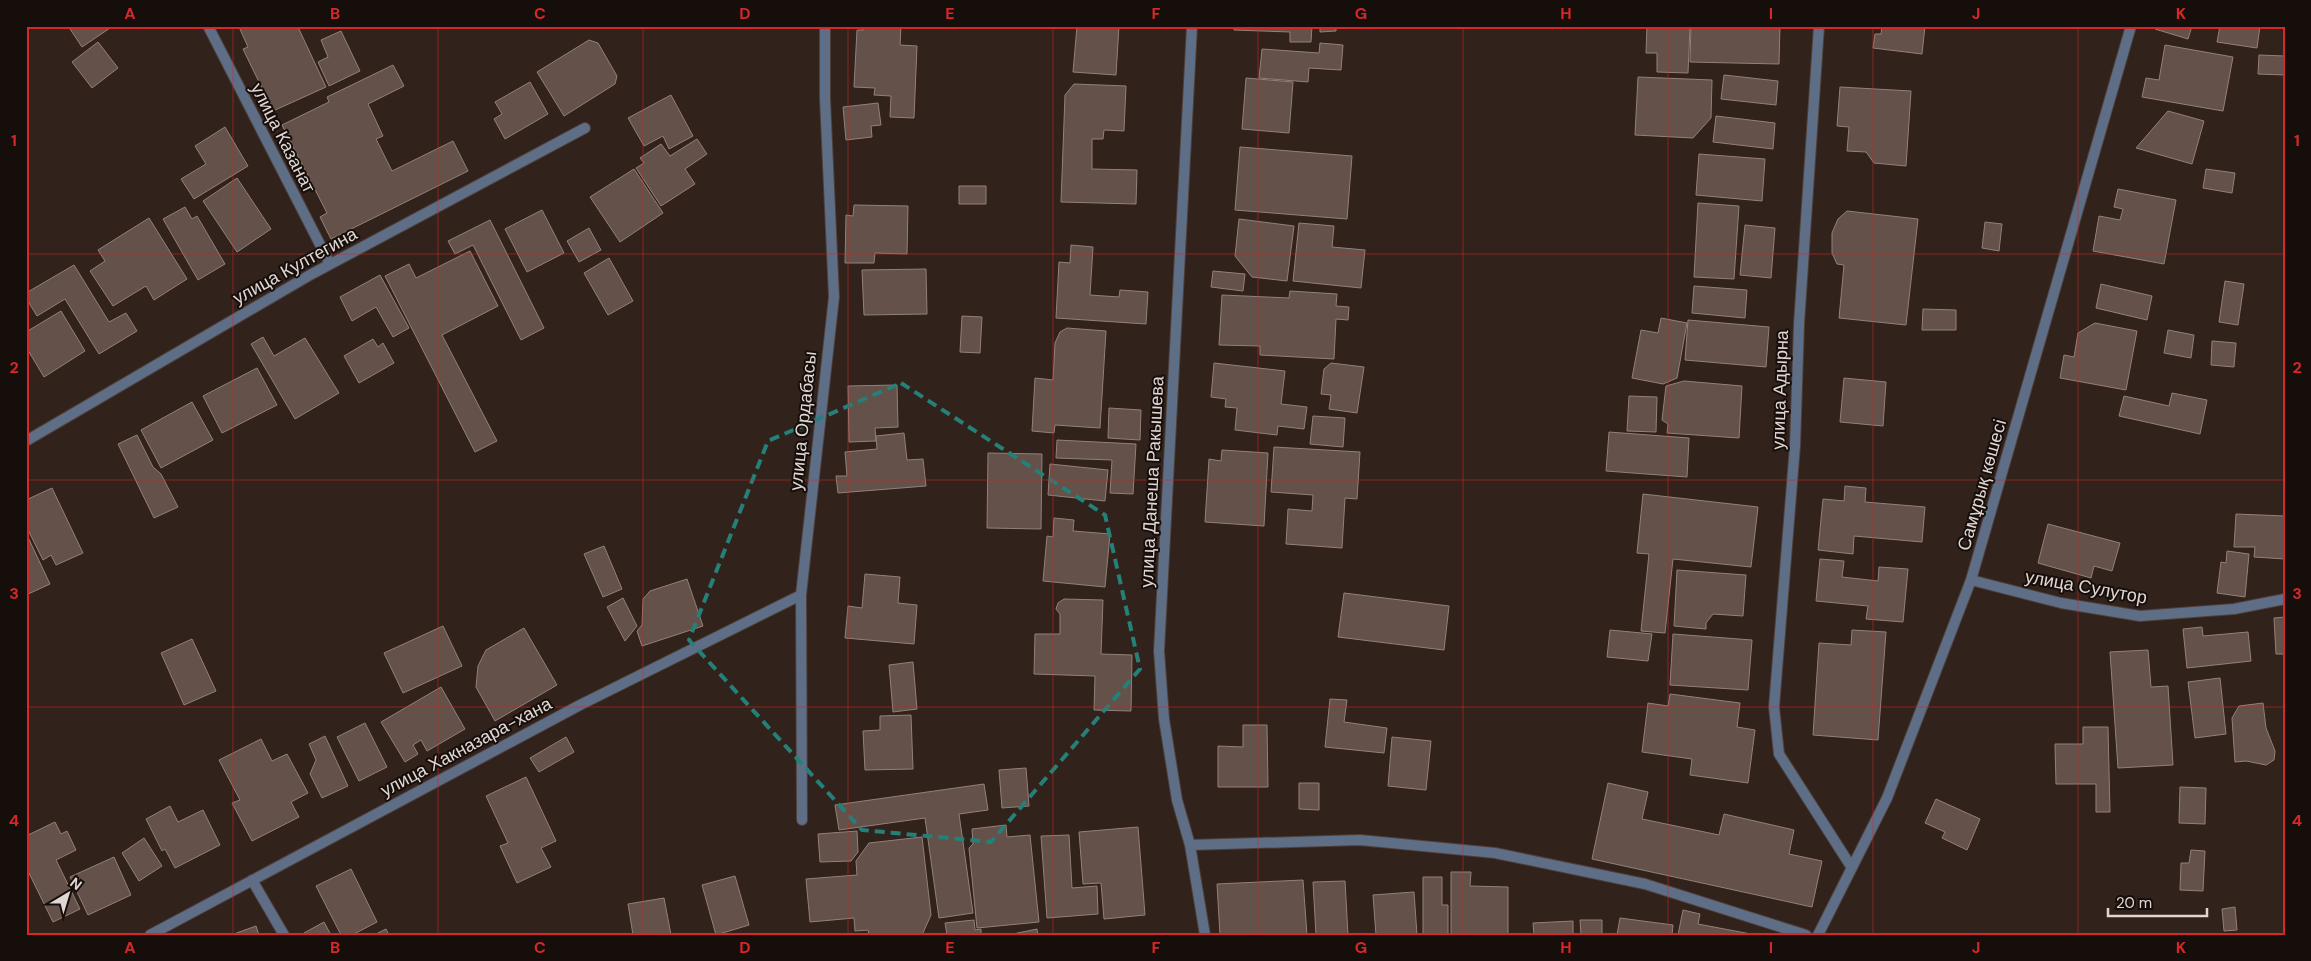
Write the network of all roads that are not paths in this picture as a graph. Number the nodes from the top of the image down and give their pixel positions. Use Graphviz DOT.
graph roads {
  1 [pos="208,26"];
  2 [pos="825,26"];
  3 [pos="1192,26"];
  4 [pos="1819,26"];
  5 [pos="2131,26"];
  6 [pos="585,128"];
  7 [pos="330,264"];
  8 [pos="26,442"];
  9 [pos="1971,580"];
  10 [pos="801,595"];
  11 [pos="2285,599"];
  12 [pos="802,820"];
  13 [pos="1190,845"];
  14 [pos="1852,868"];
  15 [pos="252,880"];
  16 [pos="150,935"];
  17 [pos="284,935"];
  18 [pos="1205,935"];
  19 [pos="1806,935"];
  20 [pos="1818,935"];
  1 -- 7 [label="street, улица Казанат"];
  2 -- 10 [label="street, улица Ордабасы"];
  3 -- 13 [label="street, улица Данеша Ракышева"];
  4 -- 14 [label="street, улица Адырна"];
  5 -- 9 [label="street, Самұрық көшесі"];
  6 -- 7 [label="street, улица Култегина"];
  7 -- 8 [label="street, улица Култегина"];
  9 -- 11 [label="street, улица Сулутор"];
  9 -- 14 [label="street, Самұрық көшесі"];
  10 -- 12 [label="street, улица Ордабасы"];
  10 -- 15 [label="street, улица Хакназара-хана"];
  13 -- 18 [label="street, улица Данеша Ракышева"];
  13 -- 19 [label="street"];
  14 -- 20 [label="street, Самұрық көшесі"];
  15 -- 16 [label="street, улица Хакназара-хана"];
  15 -- 17 [label="street"];
}
